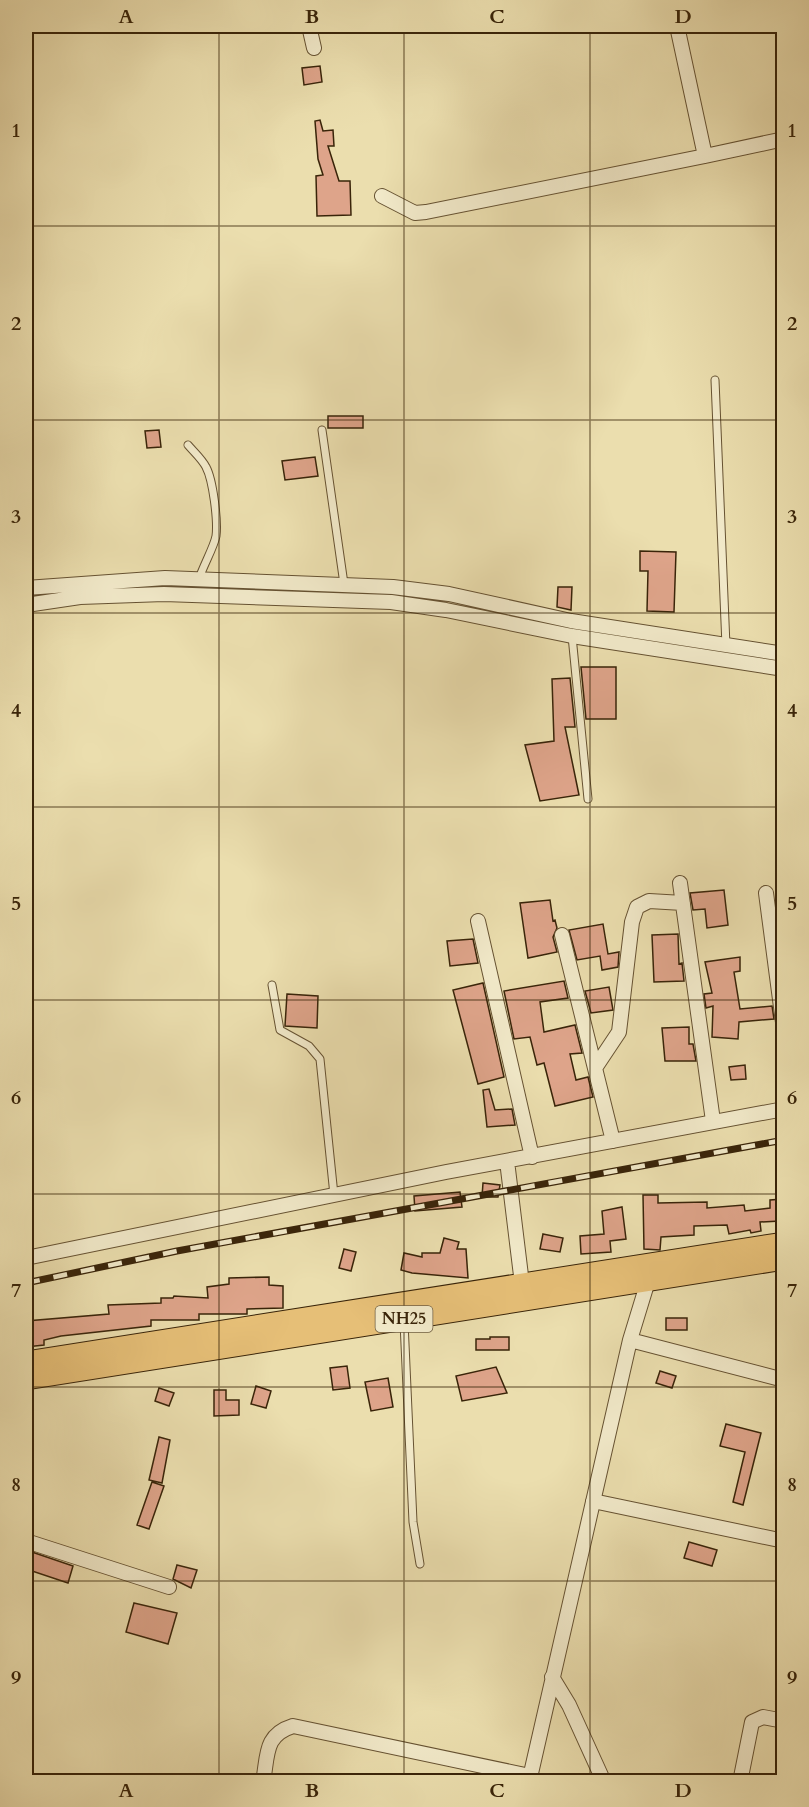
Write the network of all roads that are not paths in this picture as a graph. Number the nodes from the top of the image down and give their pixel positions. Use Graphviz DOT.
graph roads {
  1 [pos="309,26"];
  2 [pos="677,26"];
  3 [pos="314,48"];
  4 [pos="783,139"];
  5 [pos="705,156"];
  6 [pos="382,196"];
  7 [pos="716,380"];
  8 [pos="322,430"];
  9 [pos="188,445"];
  10 [pos="199,579"];
  11 [pos="344,584"];
  12 [pos="26,588"];
  13 [pos="26,605"];
  14 [pos="572,636"];
  15 [pos="726,646"];
  16 [pos="783,654"];
  17 [pos="783,669"];
  18 [pos="588,799"];
  19 [pos="680,883"];
  20 [pos="766,893"];
  21 [pos="683,903"];
  22 [pos="478,921"];
  23 [pos="562,935"];
  24 [pos="272,985"];
  25 [pos="783,1030"];
  26 [pos="595,1068"];
  27 [pos="783,1109"];
  28 [pos="713,1121"];
  29 [pos="613,1141"];
  30 [pos="532,1157"];
  31 [pos="507,1161"];
  32 [pos="334,1195"];
  33 [pos="783,1243"];
  34 [pos="26,1258"];
  35 [pos="783,1259"];
  36 [pos="648,1281"];
  37 [pos="523,1292"];
  38 [pos="404,1319"];
  39 [pos="630,1340"];
  40 [pos="26,1362"];
  41 [pos="26,1378"];
  42 [pos="783,1380"];
  43 [pos="593,1501"];
  44 [pos="26,1541"];
  45 [pos="783,1541"];
  46 [pos="420,1563"];
  47 [pos="169,1587"];
  48 [pos="552,1677"];
  49 [pos="783,1722"];
  50 [pos="530,1779"];
  51 [pos="263,1782"];
  52 [pos="604,1782"];
  53 [pos="740,1782"];
  1 -- 3 [label="street"];
  2 -- 5 [label="street"];
  4 -- 5 [label="street"];
  5 -- 6 [label="street"];
  7 -- 15 [label="lane"];
  8 -- 11 [label="lane"];
  9 -- 10 [label="lane"];
  10 -- 11 [label="street"];
  10 -- 12 [label="street"];
  11 -- 15 [label="street"];
  13 -- 14 [label="street"];
  14 -- 17 [label="street"];
  14 -- 18 [label="lane"];
  15 -- 16 [label="street"];
  19 -- 21 [label="street"];
  20 -- 25 [label="street"];
  21 -- 26 [label="street"];
  21 -- 28 [label="street"];
  22 -- 30 [label="street"];
  23 -- 26 [label="street"];
  24 -- 32 [label="lane"];
  26 -- 29 [label="street"];
  27 -- 28 [label="street"];
  28 -- 29 [label="street"];
  29 -- 30 [label="street"];
  30 -- 31 [label="street"];
  31 -- 32 [label="street"];
  31 -- 37 [label="street"];
  32 -- 34 [label="street"];
  33 -- 37 [label="main road, NH25"];
  35 -- 36 [label="main road, NH25"];
  36 -- 37 [label="main road, NH25"];
  36 -- 39 [label="street"];
  37 -- 38 [label="main road, NH25"];
  37 -- 40 [label="main road, NH25"];
  38 -- 41 [label="main road, NH25"];
  38 -- 46 [label="lane"];
  39 -- 42 [label="street"];
  39 -- 43 [label="street"];
  43 -- 45 [label="street"];
  43 -- 48 [label="street"];
  44 -- 47 [label="street"];
  48 -- 50 [label="street"];
  48 -- 52 [label="street"];
  49 -- 53 [label="street"];
  50 -- 51 [label="street"];
}
